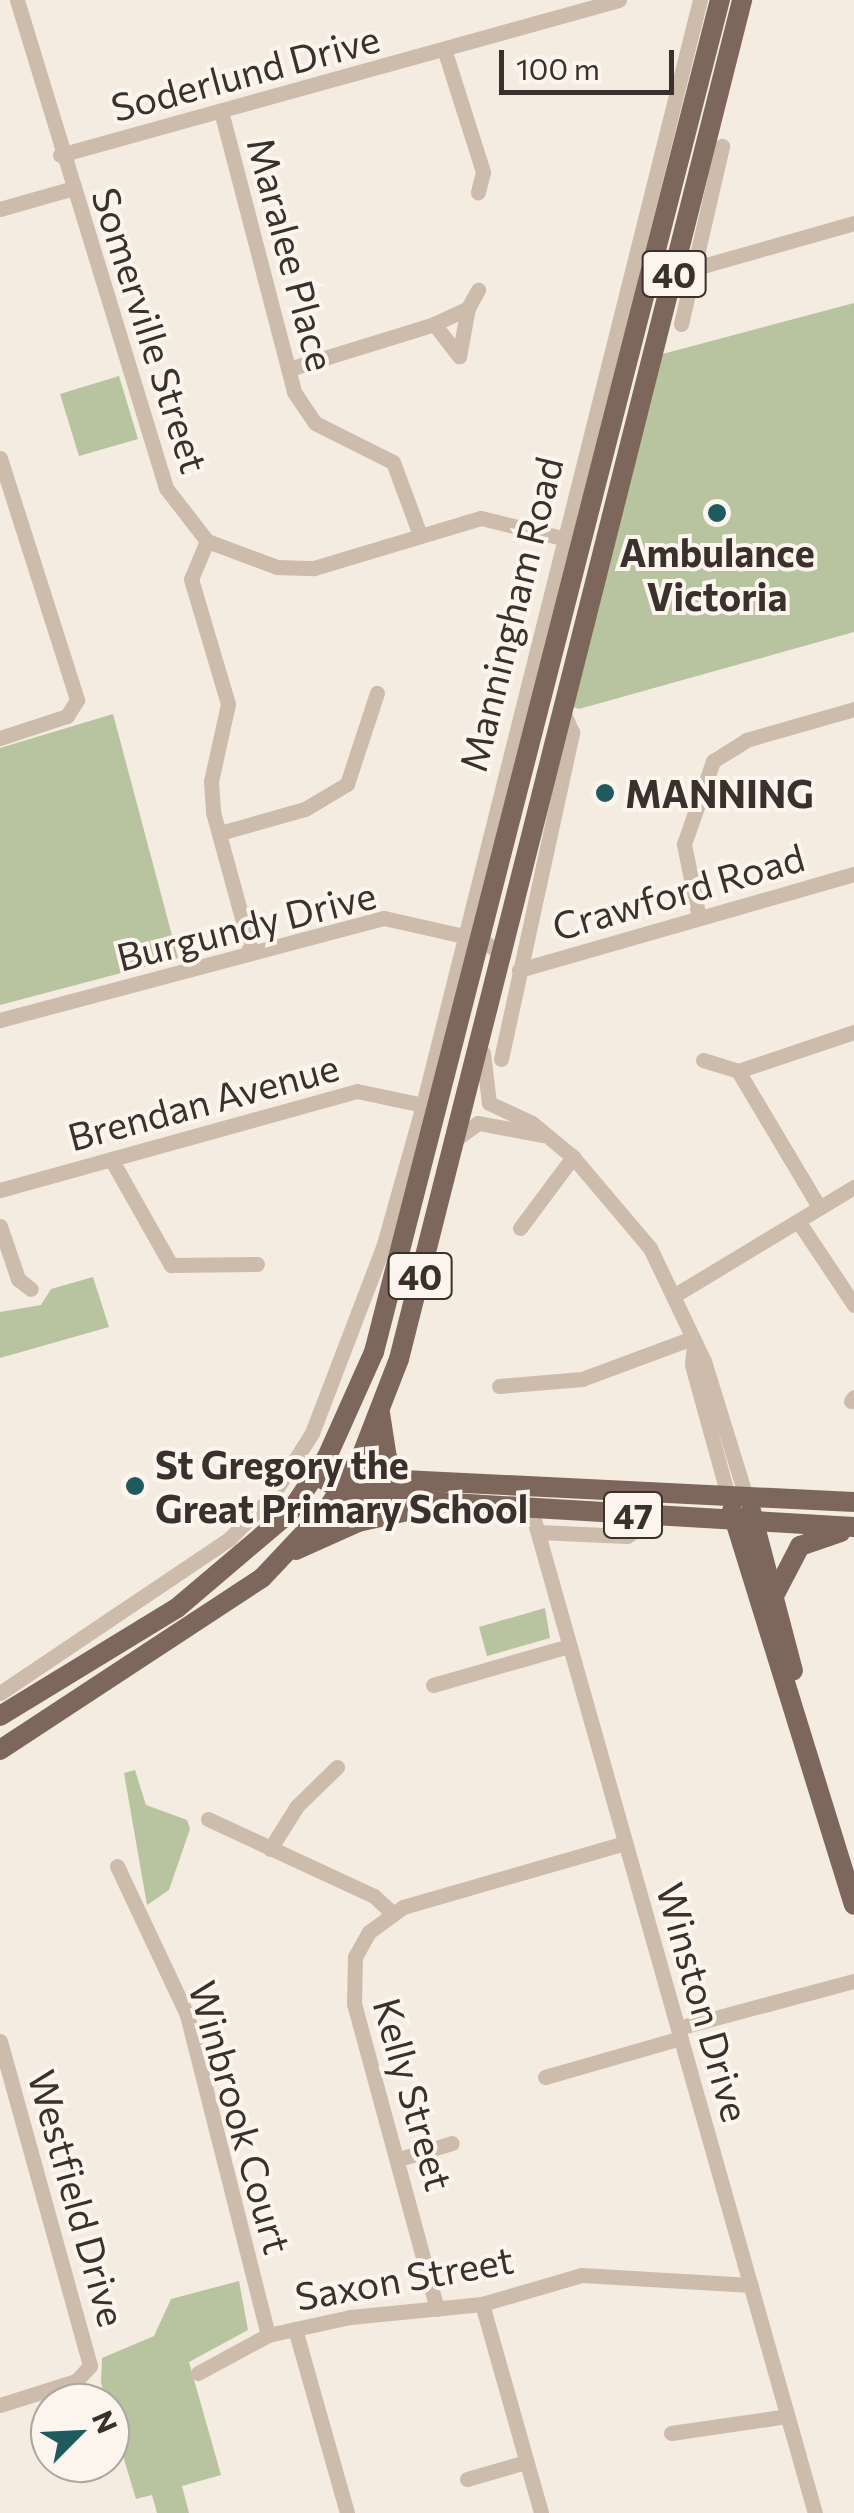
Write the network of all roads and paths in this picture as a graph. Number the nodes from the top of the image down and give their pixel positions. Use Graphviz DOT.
graph roads {
  1 [pos="9,0"];
  2 [pos="17,0"];
  3 [pos="619,0"];
  4 [pos="700,0"];
  5 [pos="720,0"];
  6 [pos="742,0"];
  7 [pos="22,27"];
  8 [pos="444,52"];
  9 [pos="221,110"];
  10 [pos="722,146"];
  11 [pos="60,155"];
  12 [pos="70,188"];
  13 [pos="478,192"];
  14 [pos="0,209"];
  15 [pos="854,222"];
  16 [pos="675,265"];
  17 [pos="478,290"];
  18 [pos="468,308"];
  19 [pos="434,324"];
  20 [pos="680,324"];
  21 [pos="289,369"];
  22 [pos="0,458"];
  23 [pos="576,534"];
  24 [pos="420,535"];
  25 [pos="208,540"];
  26 [pos="610,543"];
  27 [pos="377,693"];
  28 [pos="854,709"];
  29 [pos="0,738"];
  30 [pos="220,834"];
  31 [pos="854,874"];
  32 [pos="699,918"];
  33 [pos="472,938"];
  34 [pos="251,951"];
  35 [pos="511,962"];
  36 [pos="515,990"];
  37 [pos="492,1000"];
  38 [pos="0,1020"];
  39 [pos="485,1027"];
  40 [pos="854,1032"];
  41 [pos="501,1059"];
  42 [pos="703,1060"];
  43 [pos="738,1071"];
  44 [pos="444,1090"];
  45 [pos="467,1096"];
  46 [pos="423,1105"];
  47 [pos="546,1136"];
  48 [pos="456,1139"];
  49 [pos="573,1157"];
  50 [pos="112,1159"];
  51 [pos="854,1187"];
  52 [pos="0,1190"];
  53 [pos="819,1207"];
  54 [pos="798,1221"];
  55 [pos="0,1226"];
  56 [pos="520,1228"];
  57 [pos="407,1234"];
  58 [pos="384,1244"];
  59 [pos="256,1264"];
  60 [pos="398,1268"];
  61 [pos="32,1288"];
  62 [pos="675,1295"];
  63 [pos="854,1306"];
  64 [pos="693,1341"];
  65 [pos="500,1386"];
  66 [pos="380,1411"];
  67 [pos="321,1466"];
  68 [pos="404,1480"];
  69 [pos="347,1482"];
  70 [pos="737,1497"];
  71 [pos="451,1502"];
  72 [pos="854,1502"];
  73 [pos="532,1508"];
  74 [pos="658,1516"];
  75 [pos="744,1520"];
  76 [pos="854,1528"];
  77 [pos="538,1532"];
  78 [pos="288,1554"];
  79 [pos="775,1594"];
  80 [pos="569,1646"];
  81 [pos="434,1685"];
  82 [pos="0,1693"];
  83 [pos="796,1703"];
  84 [pos="0,1716"];
  85 [pos="0,1750"];
  86 [pos="338,1768"];
  87 [pos="208,1819"];
  88 [pos="625,1843"];
  89 [pos="270,1849"];
  90 [pos="117,1866"];
  91 [pos="854,1905"];
  92 [pos="391,1912"];
  93 [pos="854,1977"];
  94 [pos="679,2033"];
  95 [pos="0,2041"];
  96 [pos="545,2077"];
  97 [pos="452,2143"];
  98 [pos="399,2160"];
  99 [pos="751,2285"];
  100 [pos="482,2304"];
  101 [pos="437,2309"];
  102 [pos="295,2329"];
  103 [pos="268,2335"];
  104 [pos="198,2373"];
  105 [pos="0,2406"];
  106 [pos="787,2416"];
  107 [pos="670,2433"];
  108 [pos="526,2462"];
  109 [pos="467,2479"];
  110 [pos="347,2513"];
  111 [pos="540,2513"];
  112 [pos="815,2513"];
  1 -- 7 [label="street, Somerville Street"];
  2 -- 7 [label="street, Somerville Street"];
  3 -- 8 [label="street, Soderlund Drive"];
  4 -- 23 [label="street, Manningham Road"];
  5 -- 16 [label="main road, Manningham Road / 40"];
  6 -- 16 [label="main road, Manningham Road / 40"];
  7 -- 11 [label="street, Somerville Street"];
  8 -- 9 [label="street, Soderlund Drive"];
  8 -- 13 [label="street"];
  9 -- 11 [label="street, Soderlund Drive"];
  9 -- 21 [label="street, Maralee Place"];
  10 -- 16 [label="street, Manningham Road"];
  11 -- 12 [label="street, Somerville Street"];
  12 -- 14 [label="street"];
  12 -- 25 [label="street, Somerville Street"];
  15 -- 16 [label="street"];
  16 -- 20 [label="street, Manningham Road"];
  16 -- 23 [label="main road, Manningham Road / 40"];
  16 -- 26 [label="main road, Manningham Road / 40"];
  17 -- 18 [label="street"];
  18 -- 19 [label="street"];
  18 -- 19 [label="street"];
  19 -- 21 [label="street"];
  21 -- 24 [label="street, Maralee Place"];
  22 -- 29 [label="street"];
  23 -- 24 [label="street, Somerville Street"];
  23 -- 26 [label="main road"];
  23 -- 33 [label="main road, Manningham Road / 40"];
  24 -- 25 [label="street, Somerville Street"];
  25 -- 30 [label="street"];
  26 -- 35 [label="main road, Manningham Road / 40"];
  27 -- 30 [label="street"];
  28 -- 32 [label="street"];
  30 -- 34 [label="street"];
  31 -- 32 [label="street, Crawford Road"];
  32 -- 35 [label="street, Crawford Road"];
  33 -- 34 [label="street, Burgundy Drive"];
  33 -- 35 [label="street, Burgundy Drive"];
  33 -- 44 [label="main road, Manningham Road / 40"];
  33 -- 46 [label="street, Manningham Road"];
  34 -- 38 [label="street, Burgundy Drive"];
  35 -- 36 [label="street, Manningham Road"];
  35 -- 37 [label="main road, Manningham Road / 40"];
  36 -- 37 [label="street"];
  36 -- 41 [label="street, Manningham Road"];
  37 -- 39 [label="main road, Manningham Road / 40"];
  39 -- 45 [label="main road, Manningham Road / 40"];
  39 -- 47 [label="street"];
  40 -- 43 [label="street"];
  42 -- 43 [label="street"];
  43 -- 53 [label="street"];
  44 -- 45 [label="main road"];
  44 -- 57 [label="main road, Manningham Road / 40"];
  45 -- 48 [label="main road, Manningham Road / 40"];
  46 -- 50 [label="street, Brendan Avenue"];
  46 -- 58 [label="street, Manningham Road"];
  47 -- 48 [label="street"];
  47 -- 49 [label="street"];
  48 -- 66 [label="main road, Manningham Road / 40"];
  49 -- 56 [label="street"];
  49 -- 62 [label="street"];
  50 -- 52 [label="street, Brendan Avenue"];
  50 -- 59 [label="street"];
  51 -- 53 [label="street"];
  53 -- 54 [label="street"];
  54 -- 62 [label="street"];
  54 -- 63 [label="street"];
  55 -- 61 [label="street"];
  57 -- 58 [label="street"];
  57 -- 60 [label="main road, Manningham Road / 40"];
  58 -- 60 [label="street"];
  58 -- 82 [label="street, Manningham Road"];
  60 -- 67 [label="main road, Manningham Road / 40"];
  62 -- 64 [label="street"];
  64 -- 65 [label="street"];
  64 -- 70 [label="street"];
  66 -- 68 [label="main road"];
  66 -- 69 [label="main road, Manningham Road / 40"];
  67 -- 69 [label="main road, 47"];
  67 -- 84 [label="main road, Manningham Road / 40"];
  68 -- 69 [label="main road, 47"];
  68 -- 70 [label="main road, 47"];
  69 -- 71 [label="main road, 47"];
  69 -- 78 [label="main road, Manningham Road / 40"];
  70 -- 72 [label="main road, 47"];
  70 -- 75 [label="main road"];
  71 -- 73 [label="main road, 47"];
  71 -- 78 [label="main road"];
  73 -- 74 [label="main road, 47"];
  73 -- 77 [label="street, Winston Drive"];
  74 -- 75 [label="main road, 47"];
  74 -- 77 [label="street"];
  75 -- 76 [label="main road, 47"];
  75 -- 79 [label="main road"];
  75 -- 83 [label="main road"];
  76 -- 79 [label="main road"];
  77 -- 80 [label="street, Winston Drive"];
  78 -- 85 [label="main road, 40"];
  79 -- 83 [label="main road"];
  80 -- 81 [label="street"];
  80 -- 88 [label="street, Winston Drive"];
  83 -- 91 [label="main road"];
  86 -- 89 [label="street"];
  87 -- 89 [label="street"];
  88 -- 92 [label="street"];
  88 -- 94 [label="street, Winston Drive"];
  89 -- 92 [label="street"];
  90 -- 103 [label="street, Winbrook Court"];
  92 -- 98 [label="street, Kelly Street"];
  93 -- 94 [label="street"];
  94 -- 96 [label="street"];
  94 -- 99 [label="street, Winston Drive"];
  95 -- 105 [label="street, Westfield Drive"];
  97 -- 98 [label="street"];
  98 -- 101 [label="street, Kelly Street"];
  99 -- 100 [label="street, Saxon Street"];
  99 -- 106 [label="street, Winston Drive"];
  100 -- 101 [label="street, Saxon Street"];
  100 -- 108 [label="street"];
  101 -- 102 [label="street, Saxon Street"];
  102 -- 103 [label="street, Saxon Street"];
  102 -- 110 [label="street"];
  103 -- 104 [label="street, Saxon Street"];
  106 -- 107 [label="street"];
  106 -- 112 [label="street, Winston Drive"];
  108 -- 109 [label="street"];
  108 -- 111 [label="street"];
}
